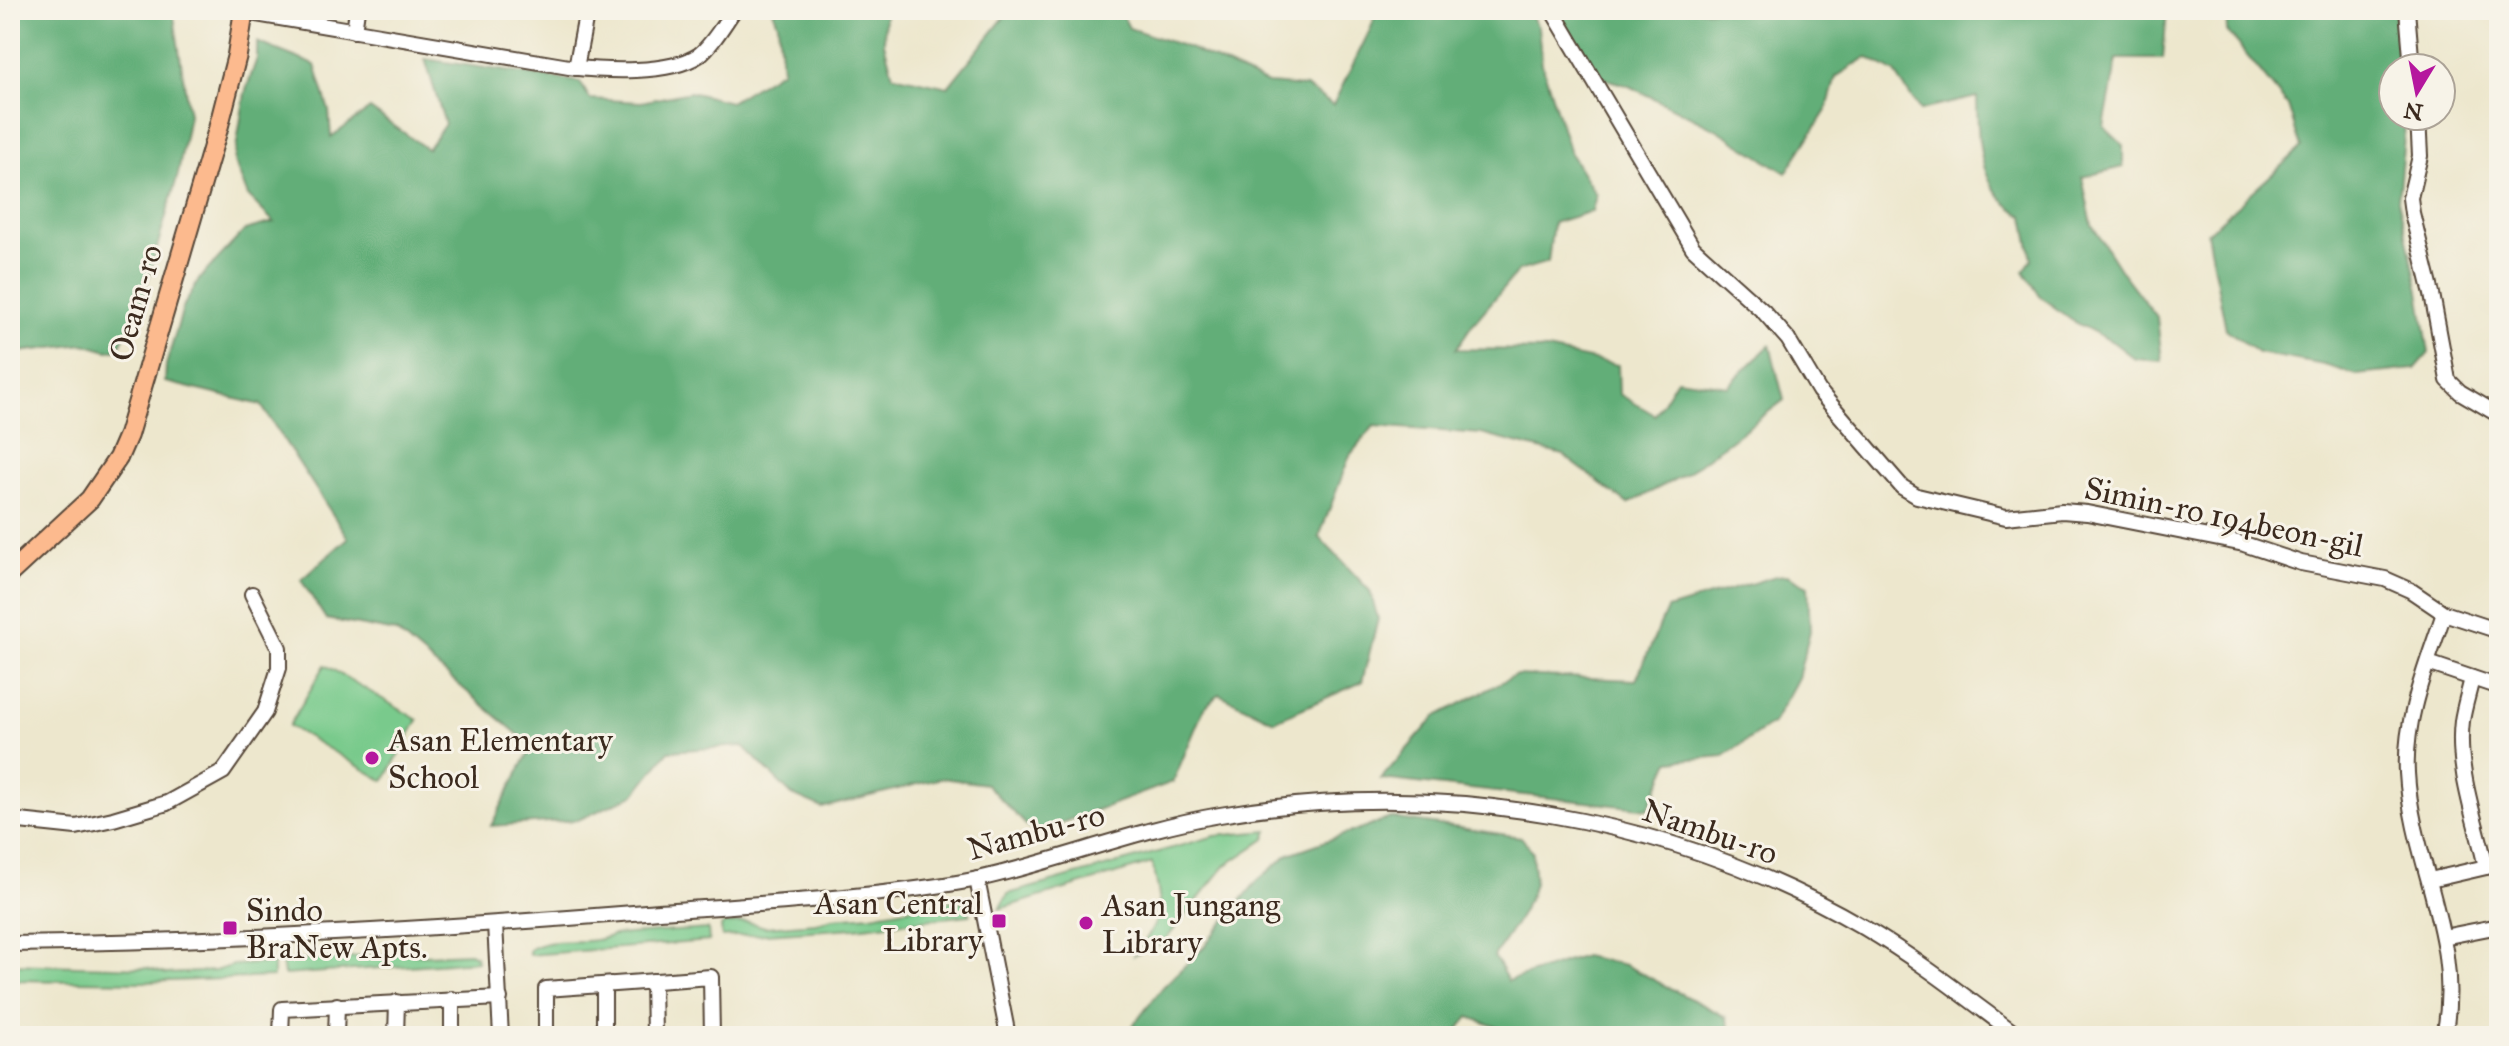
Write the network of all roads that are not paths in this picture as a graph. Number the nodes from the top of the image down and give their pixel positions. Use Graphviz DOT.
graph roads {
  1 [pos="357,10"];
  2 [pos="587,10"];
  3 [pos="734,10"];
  4 [pos="1552,10"];
  5 [pos="2407,10"];
  6 [pos="241,11"];
  7 [pos="354,31"];
  8 [pos="2411,52"];
  9 [pos="576,68"];
  10 [pos="2419,132"];
  11 [pos="2499,415"];
  12 [pos="10,558"];
  13 [pos="10,573"];
  14 [pos="252,594"];
  15 [pos="2444,613"];
  16 [pos="2499,631"];
  17 [pos="2428,663"];
  18 [pos="2472,678"];
  19 [pos="2499,687"];
  20 [pos="10,820"];
  21 [pos="2493,866"];
  22 [pos="977,879"];
  23 [pos="2430,880"];
  24 [pos="495,924"];
  25 [pos="2499,926"];
  26 [pos="2443,937"];
  27 [pos="10,944"];
  28 [pos="653,981"];
  29 [pos="604,986"];
  30 [pos="500,998"];
  31 [pos="452,999"];
  32 [pos="397,1002"];
  33 [pos="337,1005"];
  34 [pos="281,1036"];
  35 [pos="336,1036"];
  36 [pos="396,1036"];
  37 [pos="452,1036"];
  38 [pos="501,1036"];
  39 [pos="546,1036"];
  40 [pos="604,1036"];
  41 [pos="654,1036"];
  42 [pos="712,1036"];
  43 [pos="1008,1036"];
  44 [pos="2018,1036"];
  45 [pos="2444,1036"];
  1 -- 7 [label="street"];
  2 -- 9 [label="street"];
  3 -- 9 [label="street"];
  4 -- 15 [label="street, Simin-ro 194beon-gil"];
  5 -- 8 [label="street"];
  6 -- 7 [label="street"];
  6 -- 12 [label="main road, Oeam-ro"];
  6 -- 13 [label="main road, Oeam-ro"];
  7 -- 9 [label="street"];
  10 -- 11 [label="street"];
  14 -- 20 [label="street"];
  15 -- 16 [label="street, Simin-ro 194beon-gil"];
  15 -- 17 [label="street"];
  17 -- 18 [label="street"];
  17 -- 23 [label="street"];
  18 -- 19 [label="street"];
  18 -- 21 [label="street"];
  21 -- 23 [label="street"];
  22 -- 24 [label="street, Nambu-ro"];
  22 -- 43 [label="street"];
  22 -- 44 [label="street, Nambu-ro"];
  23 -- 26 [label="street"];
  24 -- 27 [label="street, Nambu-ro"];
  24 -- 30 [label="street"];
  25 -- 26 [label="street"];
  26 -- 45 [label="street"];
  28 -- 29 [label="street"];
  28 -- 41 [label="street"];
  28 -- 42 [label="street"];
  29 -- 39 [label="street"];
  29 -- 40 [label="street"];
  30 -- 31 [label="street"];
  30 -- 38 [label="street"];
  31 -- 32 [label="street"];
  31 -- 37 [label="street"];
  32 -- 33 [label="street"];
  32 -- 36 [label="street"];
  33 -- 34 [label="street"];
  33 -- 35 [label="street"];
}
